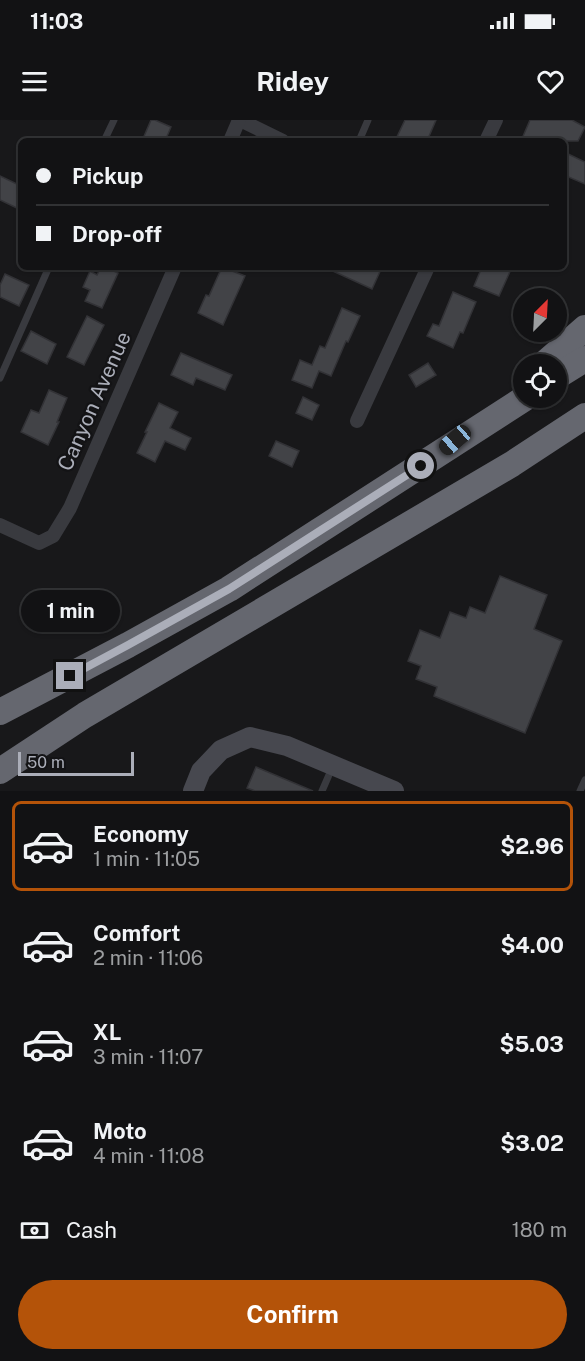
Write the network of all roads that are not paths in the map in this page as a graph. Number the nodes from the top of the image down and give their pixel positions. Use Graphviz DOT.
graph roads {
  1 [pos="114,120"];
  2 [pos="240,120"];
  3 [pos="368,120"];
  4 [pos="496,120"];
  5 [pos="105,138"];
  6 [pos="231,138"];
  7 [pos="277,138"];
  8 [pos="360,138"];
  9 [pos="487,138"];
  10 [pos="48,270"];
  11 [pos="174,270"];
  12 [pos="427,270"];
  13 [pos="585,328"];
  14 [pos="555,354"];
  15 [pos="585,359"];
  16 [pos="567,370"];
  17 [pos="0,378"];
  18 [pos="513,391"];
  19 [pos="513,406"];
  20 [pos="585,416"];
  21 [pos="357,421"];
  22 [pos="585,427"];
  23 [pos="438,455"];
  24 [pos="512,464"];
  25 [pos="0,525"];
  26 [pos="0,712"];
  27 [pos="85,715"];
  28 [pos="0,755"];
  29 [pos="333,765"];
  30 [pos="0,771"];
  31 [pos="585,780"];
  32 [pos="193,791"];
  33 [pos="322,791"];
  34 [pos="394,791"];
  35 [pos="581,791"];
  1 -- 5 [label="lane"];
  2 -- 6 [label="street"];
  2 -- 7 [label="street"];
  3 -- 8 [label="lane"];
  4 -- 9 [label="street"];
  10 -- 17 [label="lane"];
  11 -- 25 [label="street, Canyon Avenue"];
  12 -- 21 [label="street"];
  13 -- 14 [label="highway"];
  15 -- 16 [label="highway"];
  18 -- 23 [label="highway"];
  19 -- 23 [label="highway"];
  20 -- 24 [label="highway"];
  22 -- 24 [label="highway"];
  23 -- 26 [label="highway"];
  24 -- 27 [label="highway"];
  27 -- 28 [label="highway"];
  27 -- 30 [label="highway"];
  29 -- 32 [label="street"];
  29 -- 33 [label="lane"];
  29 -- 34 [label="street"];
  31 -- 35 [label="lane"];
}
